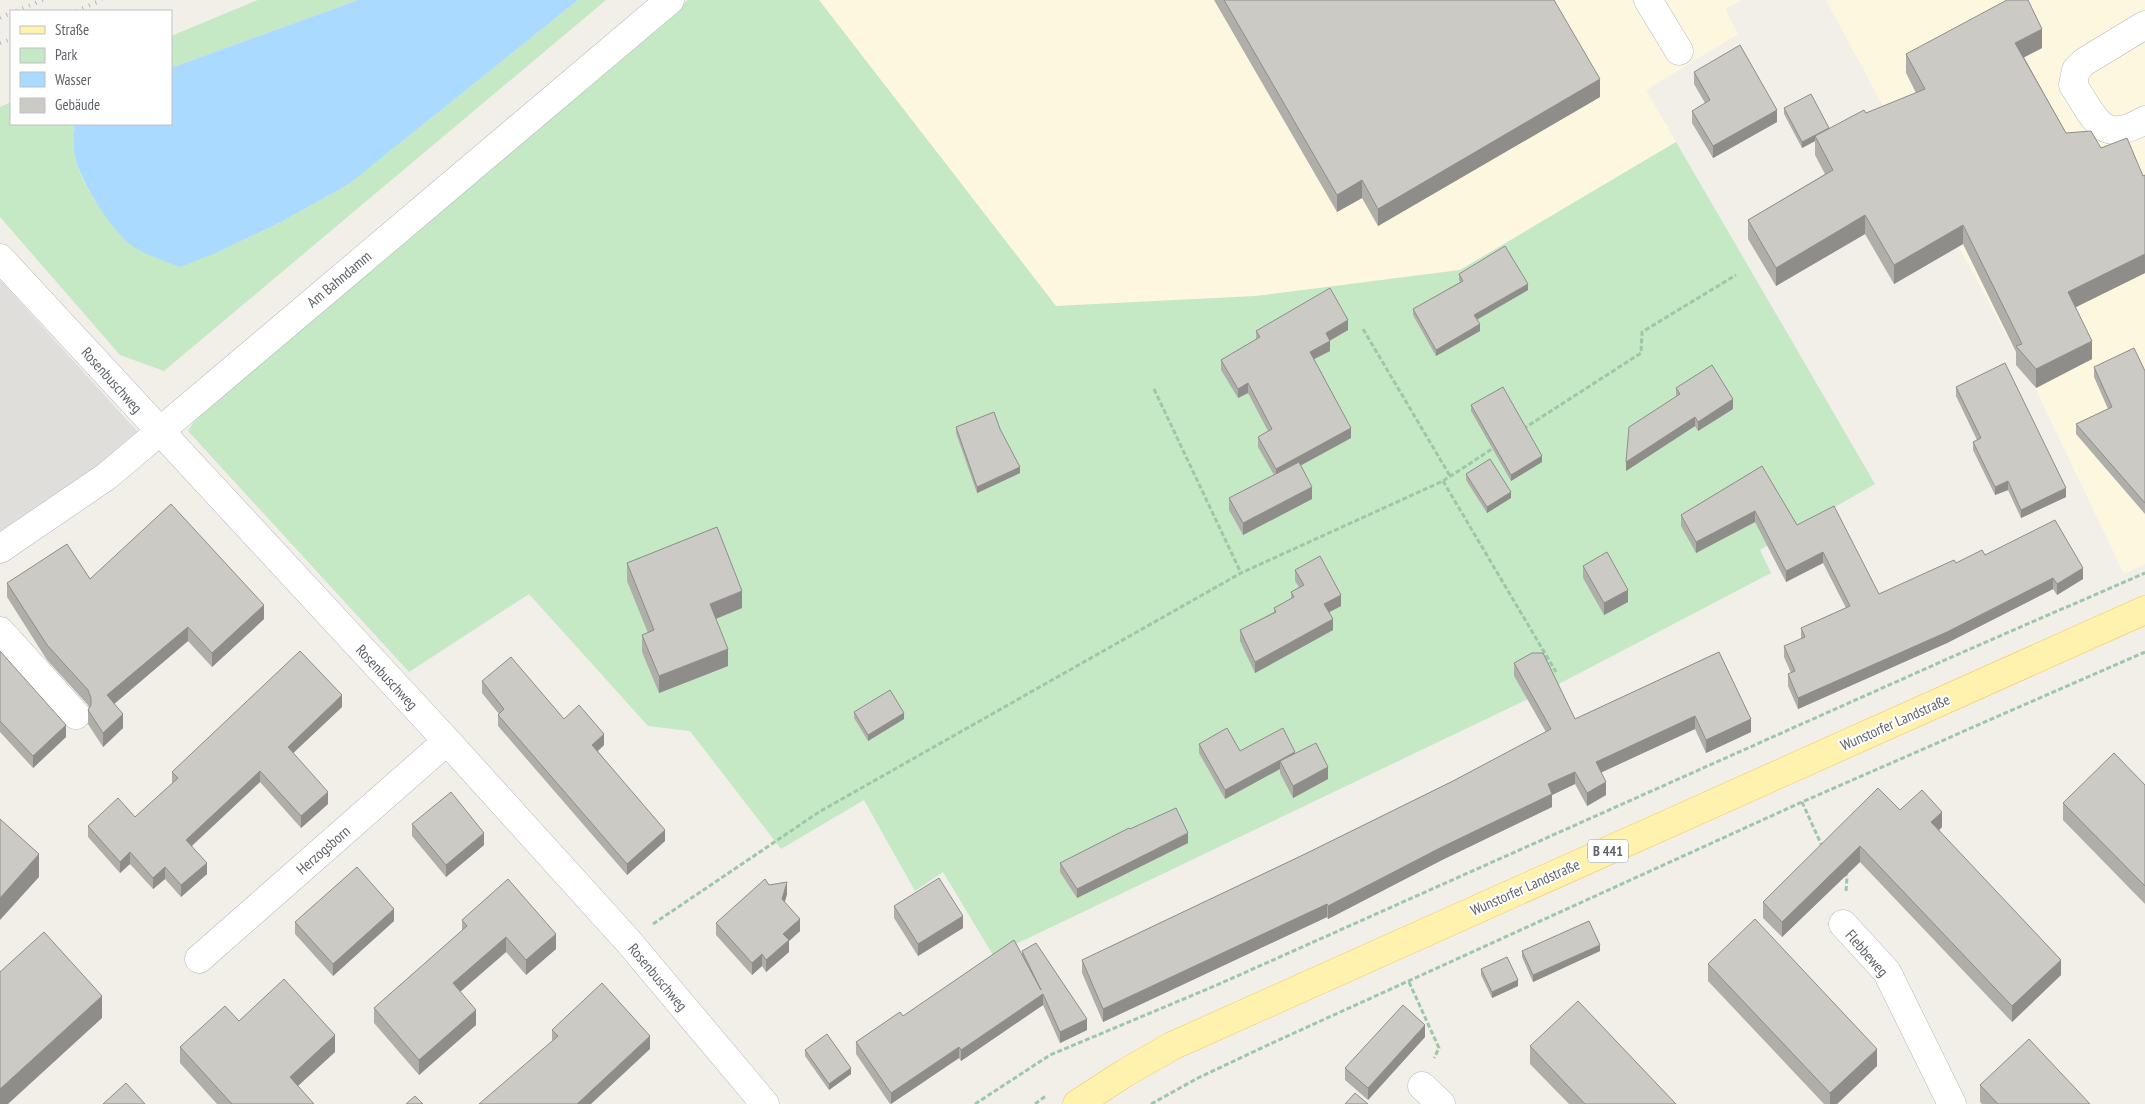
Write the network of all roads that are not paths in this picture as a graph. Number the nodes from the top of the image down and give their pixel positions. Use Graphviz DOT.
graph roads {
  1 [pos="670,0"];
  2 [pos="1648,0"];
  3 [pos="2145,25"];
  4 [pos="1680,51"];
  5 [pos="2145,120"];
  6 [pos="0,258"];
  7 [pos="159,431"];
  8 [pos="0,549"];
  9 [pos="2145,610"];
  10 [pos="0,631"];
  11 [pos="76,715"];
  12 [pos="447,741"];
  13 [pos="1843,924"];
  14 [pos="199,959"];
  15 [pos="757,1101"];
  16 [pos="1077,1104"];
  17 [pos="1952,1104"];
  1 -- 7 [label="street, Am Bahndamm"];
  2 -- 4 [label="street"];
  3 -- 5 [label="street"];
  6 -- 7 [label="street, Rosenbuschweg"];
  7 -- 8 [label="street, Am Bahndamm"];
  7 -- 12 [label="street, Rosenbuschweg"];
  9 -- 16 [label="main road, Wunstorfer Landstraße / B 441"];
  10 -- 11 [label="street"];
  12 -- 14 [label="street, Herzogsborn"];
  12 -- 15 [label="street, Rosenbuschweg"];
  13 -- 17 [label="street, Flebbeweg"];
}
